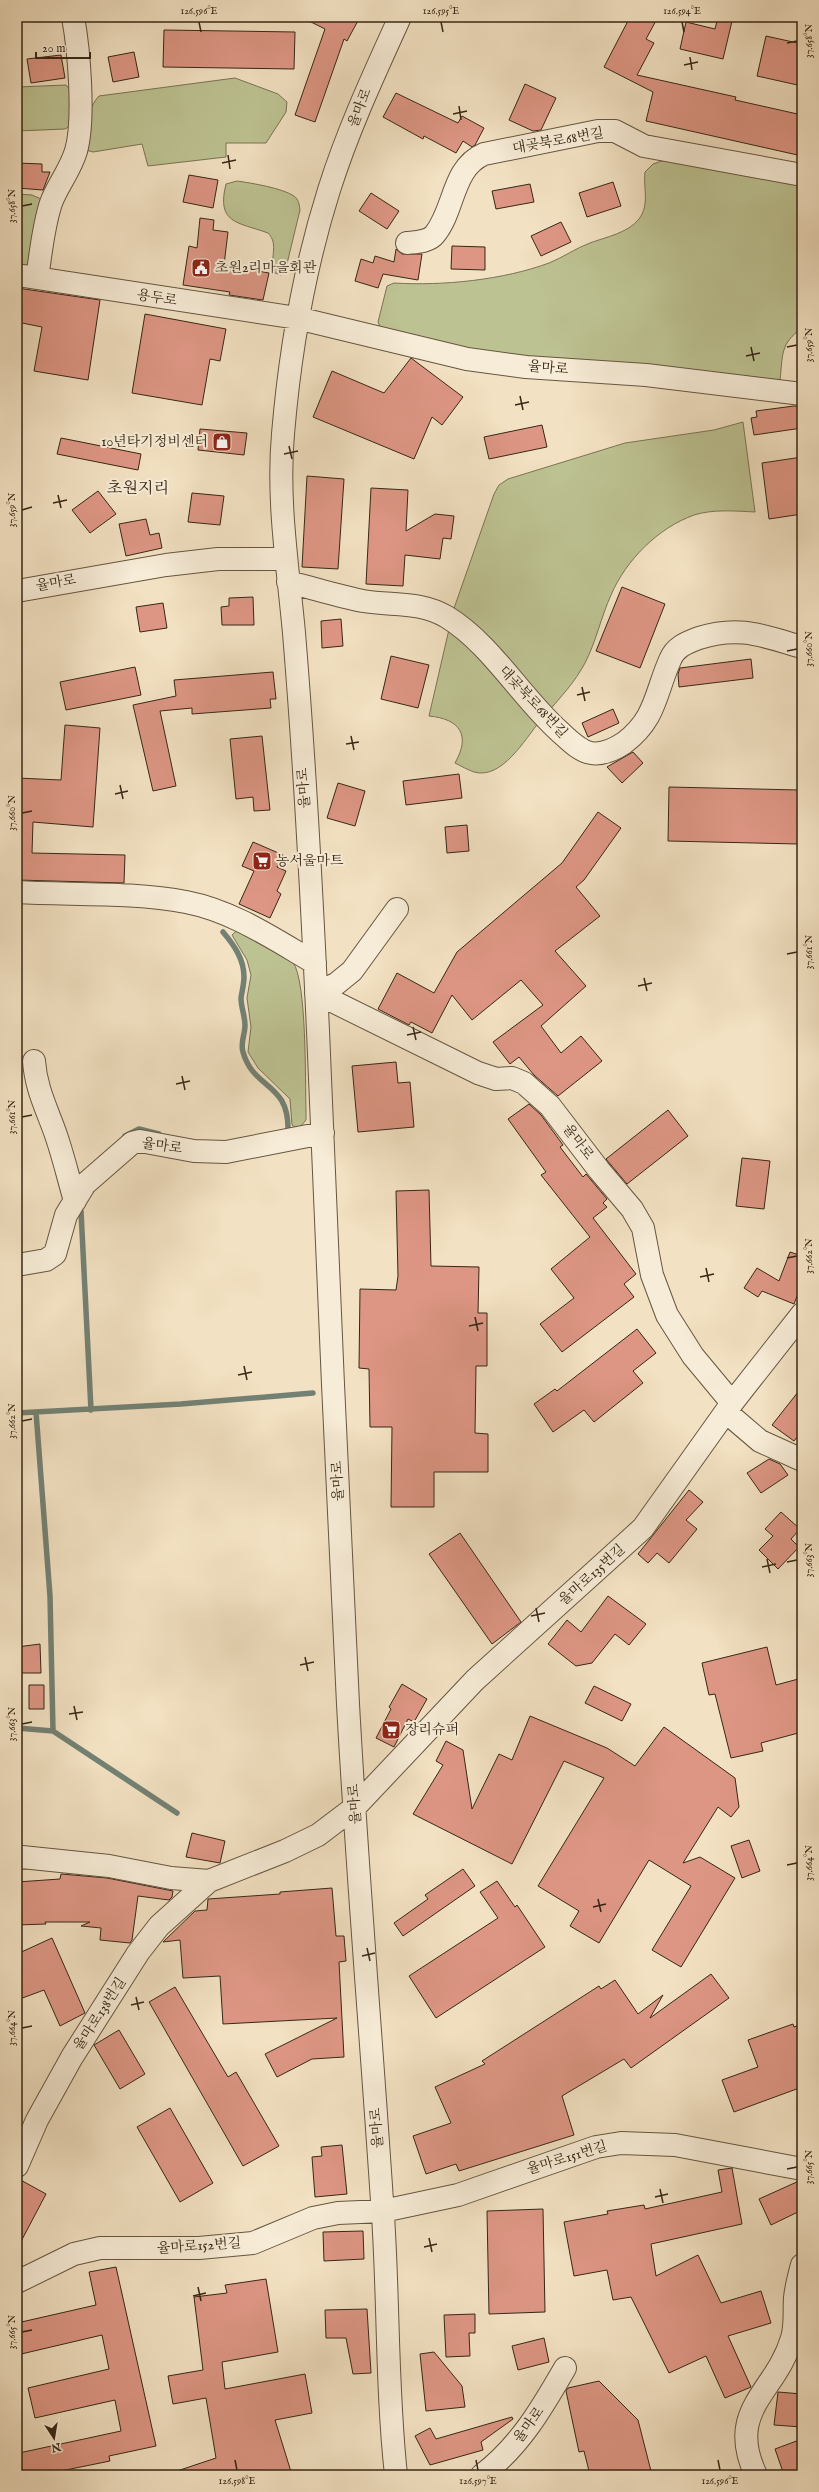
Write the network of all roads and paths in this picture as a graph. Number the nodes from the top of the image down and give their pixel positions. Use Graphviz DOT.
graph roads {
  1 [pos="73,17"];
  2 [pos="400,17"];
  3 [pos="802,175"];
  4 [pos="407,243"];
  5 [pos="27,277"];
  6 [pos="298,318"];
  7 [pos="802,394"];
  8 [pos="285,559"];
  9 [pos="288,582"];
  10 [pos="17,591"];
  11 [pos="802,647"];
  12 [pos="17,892"];
  13 [pos="397,909"];
  14 [pos="315,963"];
  15 [pos="316,993"];
  16 [pos="34,1061"];
  17 [pos="322,1133"];
  18 [pos="75,1201"];
  19 [pos="17,1265"];
  20 [pos="802,1314"];
  21 [pos="729,1407"];
  22 [pos="799,1462"];
  23 [pos="355,1807"];
  24 [pos="17,1858"];
  25 [pos="209,1881"];
  26 [pos="17,2166"];
  27 [pos="802,2168"];
  28 [pos="383,2211"];
  29 [pos="802,2265"];
  30 [pos="17,2282"];
  31 [pos="565,2368"];
  32 [pos="396,2475"];
  33 [pos="482,2475"];
  34 [pos="756,2475"];
  1 -- 5 [label="street"];
  2 -- 6 [label="street, 율마로"];
  3 -- 4 [label="street, 대곶북로68번길"];
  5 -- 6 [label="street, 용두로"];
  6 -- 7 [label="street, 율마로"];
  6 -- 8 [label="street, 율마로"];
  8 -- 9 [label="street, 율마로"];
  8 -- 10 [label="street, 율마로"];
  9 -- 11 [label="street, 대곶북로68번길"];
  9 -- 14 [label="street, 율마로"];
  12 -- 14 [label="street"];
  13 -- 15 [label="street"];
  14 -- 15 [label="street, 율마로"];
  15 -- 17 [label="street, 율마로"];
  15 -- 21 [label="street, 율마로"];
  16 -- 18 [label="street"];
  17 -- 18 [label="street, 율마로"];
  17 -- 23 [label="street, 율마로"];
  18 -- 19 [label="street, 율마로"];
  20 -- 21 [label="street, 율마로135번길"];
  21 -- 22 [label="street"];
  21 -- 23 [label="street, 율마로135번길"];
  23 -- 25 [label="street, 율마로138번길"];
  23 -- 28 [label="street, 율마로"];
  24 -- 25 [label="street, 율마로138번길"];
  25 -- 26 [label="street, 율마로138번길"];
  27 -- 28 [label="street, 율마로151번길"];
  28 -- 30 [label="street, 율마로152번길"];
  28 -- 32 [label="street, 율마로"];
  29 -- 34 [label="street"];
  31 -- 33 [label="street, 율마로"];
}
